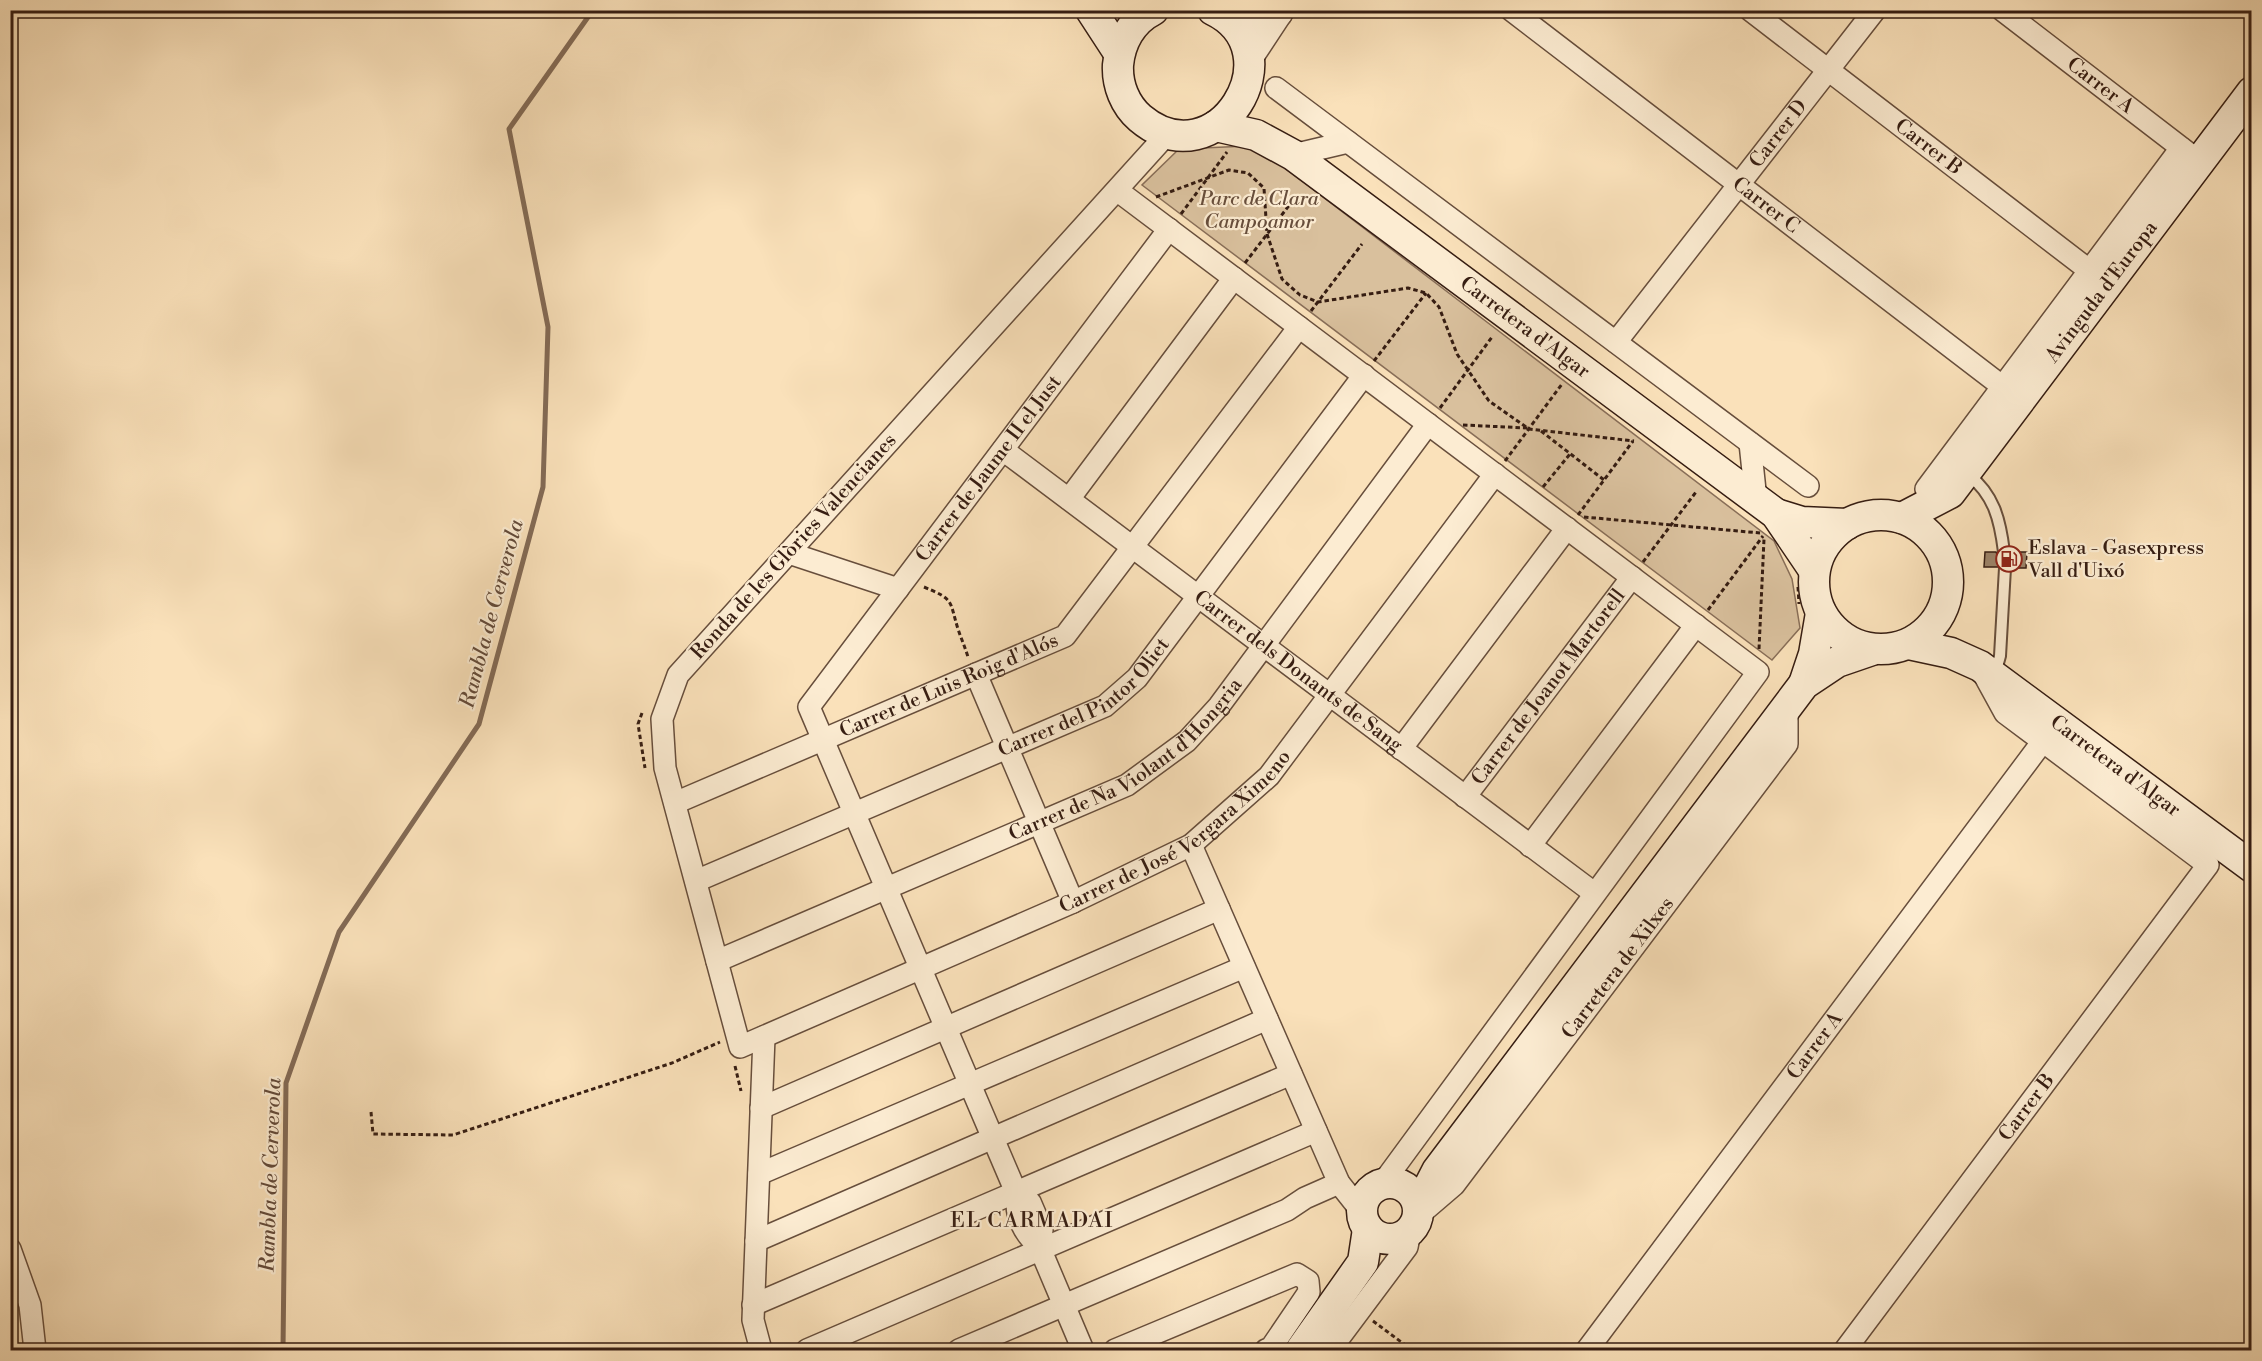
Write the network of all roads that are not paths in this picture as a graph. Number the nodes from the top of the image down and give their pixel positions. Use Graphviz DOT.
graph roads {
  1 [pos="1091,10"];
  2 [pos="1511,10"];
  3 [pos="1750,10"];
  4 [pos="1875,10"];
  5 [pos="2002,10"];
  6 [pos="1141,11"];
  7 [pos="1283,13"];
  8 [pos="1224,19"];
  9 [pos="1119,53"];
  10 [pos="1828,70"];
  11 [pos="1257,79"];
  12 [pos="2252,92"];
  13 [pos="1168,133"];
  14 [pos="1224,137"];
  15 [pos="1348,142"];
  16 [pos="1290,153"];
  17 [pos="2190,155"];
  18 [pos="1738,185"];
  19 [pos="1118,191"];
  20 [pos="1169,229"];
  21 [pos="2098,277"];
  22 [pos="1234,278"];
  23 [pos="1299,327"];
  24 [pos="1616,342"];
  25 [pos="1364,375"];
  26 [pos="2011,394"];
  27 [pos="1428,423"];
  28 [pos="1750,443"];
  29 [pos="1003,450"];
  30 [pos="1495,474"];
  31 [pos="1947,485"];
  32 [pos="1808,486"];
  33 [pos="1069,499"];
  34 [pos="1766,516"];
  35 [pos="1902,518"];
  36 [pos="1847,524"];
  37 [pos="1568,528"];
  38 [pos="1132,547"];
  39 [pos="1941,552"];
  40 [pos="2004,552"];
  41 [pos="789,553"];
  42 [pos="2005,567"];
  43 [pos="1814,570"];
  44 [pos="1632,577"];
  45 [pos="902,583"];
  46 [pos="1198,596"];
  47 [pos="1946,601"];
  48 [pos="1821,613"];
  49 [pos="1696,625"];
  50 [pos="1908,644"];
  51 [pos="1263,645"];
  52 [pos="1872,650"];
  53 [pos="1987,671"];
  54 [pos="978,673"];
  55 [pos="1330,696"];
  56 [pos="1796,696"];
  57 [pos="823,740"];
  58 [pos="2043,741"];
  59 [pos="1007,748"];
  60 [pos="1401,749"];
  61 [pos="1465,797"];
  62 [pos="675,803"];
  63 [pos="854,814"];
  64 [pos="1040,823"];
  65 [pos="1191,845"];
  66 [pos="1530,846"];
  67 [pos="2208,865"];
  68 [pos="2252,867"];
  69 [pos="696,881"];
  70 [pos="886,889"];
  71 [pos="1594,893"];
  72 [pos="1073,902"];
  73 [pos="1219,909"];
  74 [pos="717,961"];
  75 [pos="1244,967"];
  76 [pos="921,969"];
  77 [pos="1267,1019"];
  78 [pos="946,1028"];
  79 [pos="765,1037"];
  80 [pos="740,1047"];
  81 [pos="1291,1074"];
  82 [pos="970,1084"];
  83 [pos="761,1108"];
  84 [pos="1316,1131"];
  85 [pos="993,1138"];
  86 [pos="759,1174"];
  87 [pos="1339,1184"];
  88 [pos="1017,1195"];
  89 [pos="1391,1211"];
  90 [pos="756,1241"];
  91 [pos="1040,1248"];
  92 [pos="10,1249"];
  93 [pos="753,1305"];
  94 [pos="1064,1306"];
  95 [pos="1351,1309"];
  96 [pos="35,1350"];
  97 [pos="761,1350"];
  98 [pos="807,1350"];
  99 [pos="959,1350"];
  100 [pos="1083,1350"];
  101 [pos="1114,1350"];
  102 [pos="1276,1350"];
  103 [pos="1301,1350"];
  104 [pos="1313,1350"];
  105 [pos="1330,1350"];
  106 [pos="1341,1350"];
  107 [pos="1587,1350"];
  108 [pos="1845,1350"];
  1 -- 9 [label="main road"];
  2 -- 18 [label="street, Carrer C"];
  3 -- 10 [label="street, Carrer B"];
  4 -- 10 [label="street, Carrer D"];
  5 -- 17 [label="street, Carrer A"];
  6 -- 9 [label="main road"];
  7 -- 8 [label="street"];
  7 -- 11 [label="street"];
  8 -- 11 [label="main road, Carretera d'Algar"];
  9 -- 13 [label="main road"];
  10 -- 18 [label="street, Carrer D"];
  10 -- 21 [label="street, Carrer B"];
  11 -- 14 [label="main road"];
  11 -- 15 [label="street"];
  11 -- 16 [label="main road, Carretera d'Algar"];
  12 -- 17 [label="main road, Avinguda d'Europa"];
  13 -- 14 [label="main road"];
  13 -- 19 [label="street, Ronda de les Glòries Valencianes"];
  14 -- 16 [label="main road, Carretera d'Algar"];
  15 -- 16 [label="street"];
  15 -- 24 [label="street"];
  16 -- 34 [label="main road, Carretera d'Algar"];
  17 -- 21 [label="main road, Avinguda d'Europa"];
  18 -- 24 [label="street, Carrer D"];
  18 -- 26 [label="street, Carrer C"];
  19 -- 20 [label="street"];
  19 -- 41 [label="street, Ronda de les Glòries Valencianes"];
  20 -- 22 [label="street"];
  20 -- 29 [label="street, Carrer de Jaume II el Just"];
  21 -- 26 [label="main road, Avinguda d'Europa"];
  22 -- 23 [label="street"];
  22 -- 33 [label="street"];
  23 -- 25 [label="street"];
  23 -- 38 [label="street, Carrer de Luis Roig d'Alós"];
  24 -- 28 [label="street"];
  25 -- 27 [label="street"];
  25 -- 46 [label="street, Carrer del Pintor Oliet"];
  26 -- 31 [label="main road, Avinguda d'Europa"];
  26 -- 31 [label="street, Avinguda d'Europa"];
  27 -- 30 [label="street"];
  27 -- 51 [label="street, Carrer de Na Violant d'Hongria"];
  28 -- 32 [label="street"];
  28 -- 34 [label="street, Carretera d'Algar"];
  29 -- 33 [label="street, Carrer dels Donants de Sang"];
  29 -- 45 [label="street, Carrer de Jaume II el Just"];
  30 -- 37 [label="street"];
  30 -- 55 [label="street, Carrer de José Vergara Ximeno"];
  31 -- 35 [label="main road, Avinguda d'Europa"];
  31 -- 39 [label="main road, Avinguda d'Europa"];
  31 -- 40 [label="lane"];
  33 -- 38 [label="street, Carrer dels Donants de Sang"];
  34 -- 36 [label="main road, Carretera d'Algar"];
  34 -- 43 [label="main road, Carretera d'Algar"];
  35 -- 36 [label="main road"];
  35 -- 39 [label="main road"];
  36 -- 43 [label="main road"];
  37 -- 44 [label="street"];
  37 -- 60 [label="street"];
  38 -- 46 [label="street, Carrer dels Donants de Sang"];
  38 -- 54 [label="street, Carrer de Luis Roig d'Alós"];
  39 -- 47 [label="main road"];
  41 -- 45 [label="street"];
  41 -- 62 [label="street, Ronda de les Glòries Valencianes"];
  42 -- 53 [label="lane"];
  43 -- 48 [label="main road"];
  44 -- 49 [label="street"];
  44 -- 61 [label="street, Carrer de Joanot Martorell"];
  45 -- 57 [label="street, Carrer de Jaume II el Just"];
  46 -- 51 [label="street, Carrer dels Donants de Sang"];
  46 -- 59 [label="street, Carrer del Pintor Oliet"];
  47 -- 50 [label="main road"];
  47 -- 53 [label="main road, Carretera d'Algar"];
  48 -- 52 [label="main road"];
  48 -- 56 [label="main road, Carretera de Xilxes"];
  49 -- 66 [label="street"];
  49 -- 71 [label="street, Carretera de Xilxes"];
  50 -- 52 [label="main road"];
  50 -- 53 [label="main road, Carretera d'Algar"];
  51 -- 55 [label="street, Carrer dels Donants de Sang"];
  51 -- 64 [label="street, Carrer de Na Violant d'Hongria"];
  52 -- 56 [label="main road, Carretera de Xilxes"];
  53 -- 58 [label="street, Carretera d'Algar"];
  53 -- 68 [label="main road, Carretera d'Algar"];
  54 -- 57 [label="street, Carrer de Luis Roig d'Alós"];
  54 -- 59 [label="street"];
  55 -- 60 [label="street, Carrer dels Donants de Sang"];
  55 -- 65 [label="street, Carrer de José Vergara Ximeno"];
  56 -- 89 [label="main road, Carretera de Xilxes"];
  56 -- 89 [label="street, Carretera de Xilxes"];
  57 -- 62 [label="street, Carrer de Luis Roig d'Alós"];
  57 -- 63 [label="street"];
  58 -- 67 [label="street, Carretera d'Algar"];
  58 -- 107 [label="street, Carrer A"];
  59 -- 63 [label="street, Carrer del Pintor Oliet"];
  59 -- 64 [label="street"];
  60 -- 61 [label="street, Carrer dels Donants de Sang"];
  61 -- 66 [label="street, Carrer dels Donants de Sang"];
  62 -- 69 [label="street, Ronda de les Glòries Valencianes"];
  63 -- 69 [label="street, Carrer del Pintor Oliet"];
  63 -- 70 [label="street"];
  64 -- 70 [label="street, Carrer de Na Violant d'Hongria"];
  64 -- 72 [label="street"];
  65 -- 72 [label="street, Carrer de José Vergara Ximeno"];
  65 -- 73 [label="street"];
  66 -- 71 [label="street, Carrer dels Donants de Sang"];
  67 -- 108 [label="street, Carrer B"];
  69 -- 74 [label="street, Ronda de les Glòries Valencianes"];
  70 -- 74 [label="street, Carrer de Na Violant d'Hongria"];
  70 -- 76 [label="street"];
  71 -- 89 [label="street, Carretera de Xilxes"];
  72 -- 76 [label="street, Carrer de José Vergara Ximeno"];
  73 -- 75 [label="street"];
  73 -- 78 [label="street"];
  74 -- 80 [label="street, Ronda de les Glòries Valencianes"];
  75 -- 77 [label="street"];
  75 -- 82 [label="street"];
  76 -- 78 [label="street"];
  76 -- 79 [label="street, Carrer de José Vergara Ximeno"];
  77 -- 81 [label="street"];
  77 -- 85 [label="street"];
  78 -- 82 [label="street"];
  78 -- 83 [label="street"];
  79 -- 80 [label="street, Carrer de José Vergara Ximeno"];
  79 -- 83 [label="street"];
  81 -- 84 [label="street"];
  81 -- 88 [label="street"];
  82 -- 85 [label="street"];
  82 -- 86 [label="street"];
  83 -- 86 [label="street"];
  84 -- 87 [label="street"];
  84 -- 91 [label="street"];
  85 -- 88 [label="street"];
  85 -- 90 [label="street"];
  86 -- 90 [label="street"];
  87 -- 89 [label="street"];
  87 -- 94 [label="street"];
  88 -- 91 [label="street"];
  88 -- 93 [label="street"];
  89 -- 95 [label="main road, Carretera de Xilxes"];
  89 -- 95 [label="street, Carretera de Xilxes"];
  89 -- 104 [label="main road, Carretera de Xilxes"];
  90 -- 93 [label="street"];
  91 -- 94 [label="street"];
  91 -- 98 [label="street"];
  92 -- 96 [label="street"];
  93 -- 97 [label="street"];
  94 -- 99 [label="street"];
  94 -- 100 [label="street"];
  95 -- 102 [label="lane"];
  95 -- 103 [label="main road, Carretera de Xilxes"];
  95 -- 105 [label="street, Carretera de Xilxes"];
  95 -- 106 [label="lane"];
  101 -- 102 [label="street"];
}
